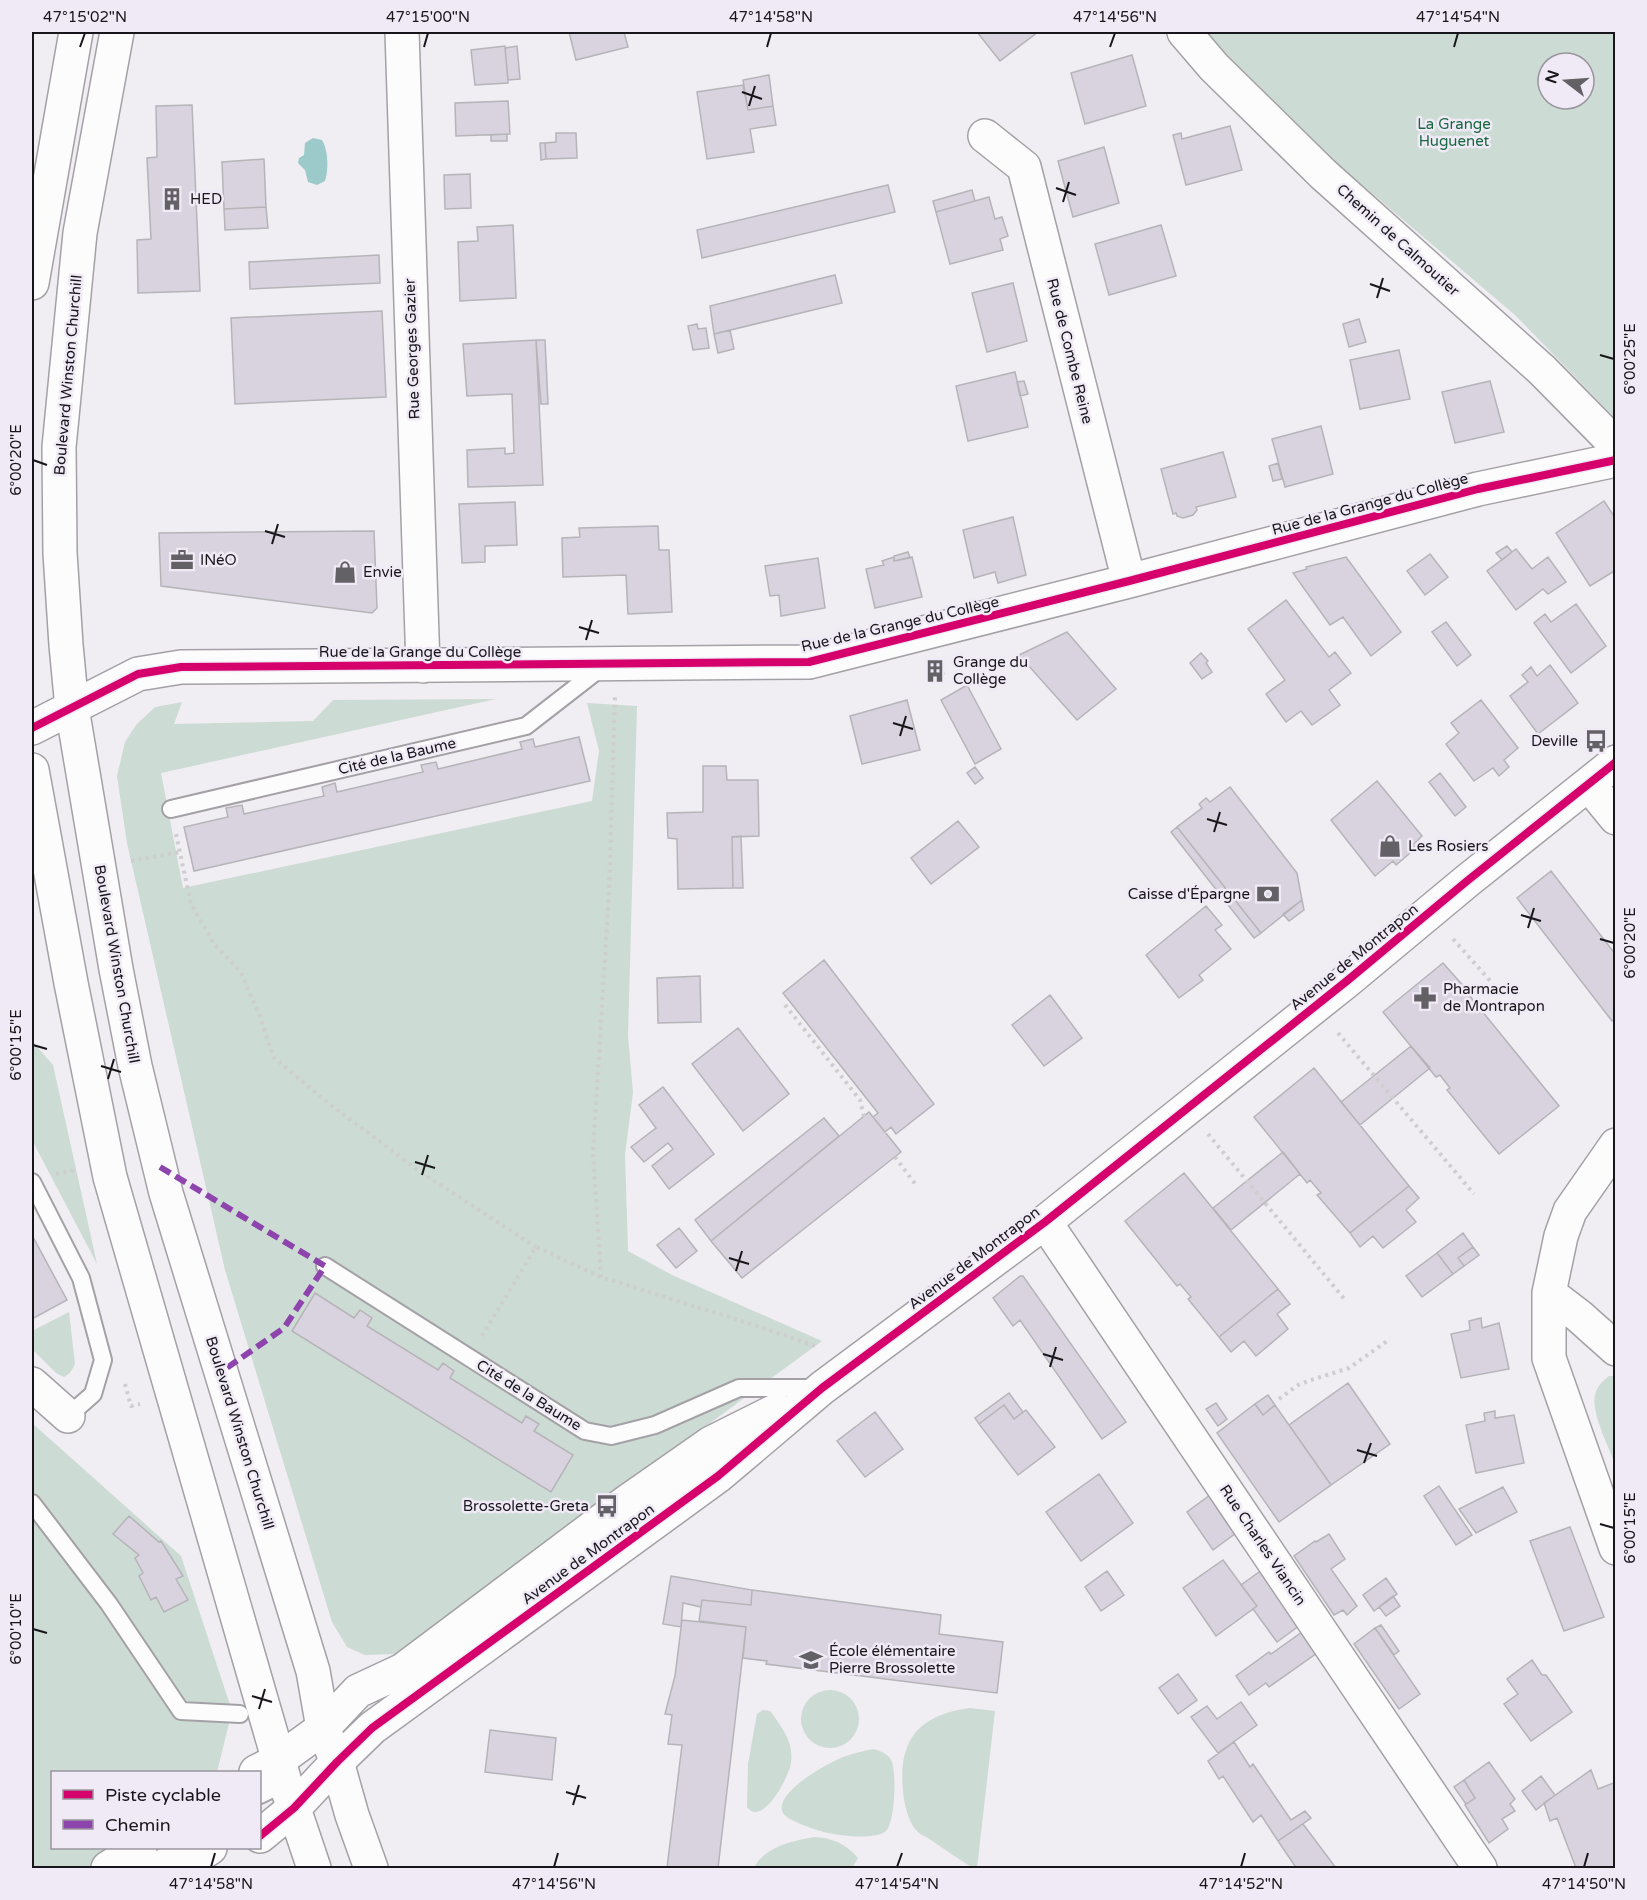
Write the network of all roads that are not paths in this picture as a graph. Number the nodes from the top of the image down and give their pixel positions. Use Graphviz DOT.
graph roads {
  1 [pos="76,32"];
  2 [pos="117,32"];
  3 [pos="402,32"];
  4 [pos="1184,32"];
  5 [pos="986,136"];
  6 [pos="32,283"];
  7 [pos="1616,445"];
  8 [pos="1616,460"];
  9 [pos="1129,581"];
  10 [pos="423,666"];
  11 [pos="610,678"];
  12 [pos="72,708"];
  13 [pos="32,728"];
  14 [pos="1616,762"];
  15 [pos="32,770"];
  16 [pos="1589,784"];
  17 [pos="171,809"];
  18 [pos="1616,818"];
  19 [pos="1616,1145"];
  20 [pos="32,1182"];
  21 [pos="1045,1222"];
  22 [pos="325,1266"];
  23 [pos="1549,1293"];
  24 [pos="1616,1349"];
  25 [pos="32,1384"];
  26 [pos="822,1388"];
  27 [pos="68,1416"];
  28 [pos="32,1503"];
  29 [pos="1616,1548"];
  30 [pos="533,1572"];
  31 [pos="393,1693"];
  32 [pos="365,1712"];
  33 [pos="240,1714"];
  34 [pos="323,1728"];
  35 [pos="337,1762"];
  36 [pos="275,1784"];
  37 [pos="261,1833"];
  38 [pos="138,1849"];
  39 [pos="175,1849"];
  40 [pos="208,1849"];
  41 [pos="108,1869"];
  42 [pos="144,1869"];
  43 [pos="178,1869"];
  44 [pos="314,1869"];
  45 [pos="371,1869"];
  46 [pos="1480,1869"];
  1 -- 6 [label="street"];
  2 -- 12 [label="street, Boulevard Winston Churchill"];
  3 -- 10 [label="street, Rue Georges Gazier"];
  4 -- 7 [label="street, Chemin de Calmoutier"];
  5 -- 9 [label="street, Rue de Combe Reine"];
  8 -- 9 [label="street, Rue de la Grange du Collège"];
  9 -- 11 [label="street, Rue de la Grange du Collège"];
  10 -- 11 [label="street, Rue de la Grange du Collège"];
  10 -- 12 [label="street, Rue de la Grange du Collège"];
  11 -- 17 [label="lane, Cité de la Baume"];
  12 -- 13 [label="street, Rue de la Grange du Collège"];
  12 -- 34 [label="street, Boulevard Winston Churchill"];
  14 -- 16 [label="street, Avenue de Montrapon"];
  15 -- 36 [label="street"];
  16 -- 18 [label="street"];
  16 -- 21 [label="street, Avenue de Montrapon"];
  19 -- 23 [label="street"];
  20 -- 27 [label="lane"];
  21 -- 26 [label="street, Avenue de Montrapon"];
  21 -- 46 [label="street, Rue Charles Viancin"];
  22 -- 26 [label="lane, Cité de la Baume"];
  23 -- 24 [label="street"];
  23 -- 29 [label="street"];
  25 -- 27 [label="street"];
  26 -- 30 [label="street, Avenue de Montrapon"];
  26 -- 35 [label="street, Avenue de Montrapon"];
  28 -- 33 [label="lane"];
  30 -- 31 [label="lane"];
  30 -- 34 [label="street, Avenue de Montrapon"];
  32 -- 34 [label="lane"];
  34 -- 35 [label="street, Boulevard Winston Churchill"];
  34 -- 36 [label="street, Avenue de Montrapon"];
  35 -- 36 [label="street, Avenue de Montrapon"];
  35 -- 45 [label="street, Boulevard Winston Churchill"];
  36 -- 37 [label="street"];
  36 -- 44 [label="street"];
  38 -- 41 [label="street"];
  39 -- 42 [label="lane"];
  40 -- 43 [label="street"];
}
